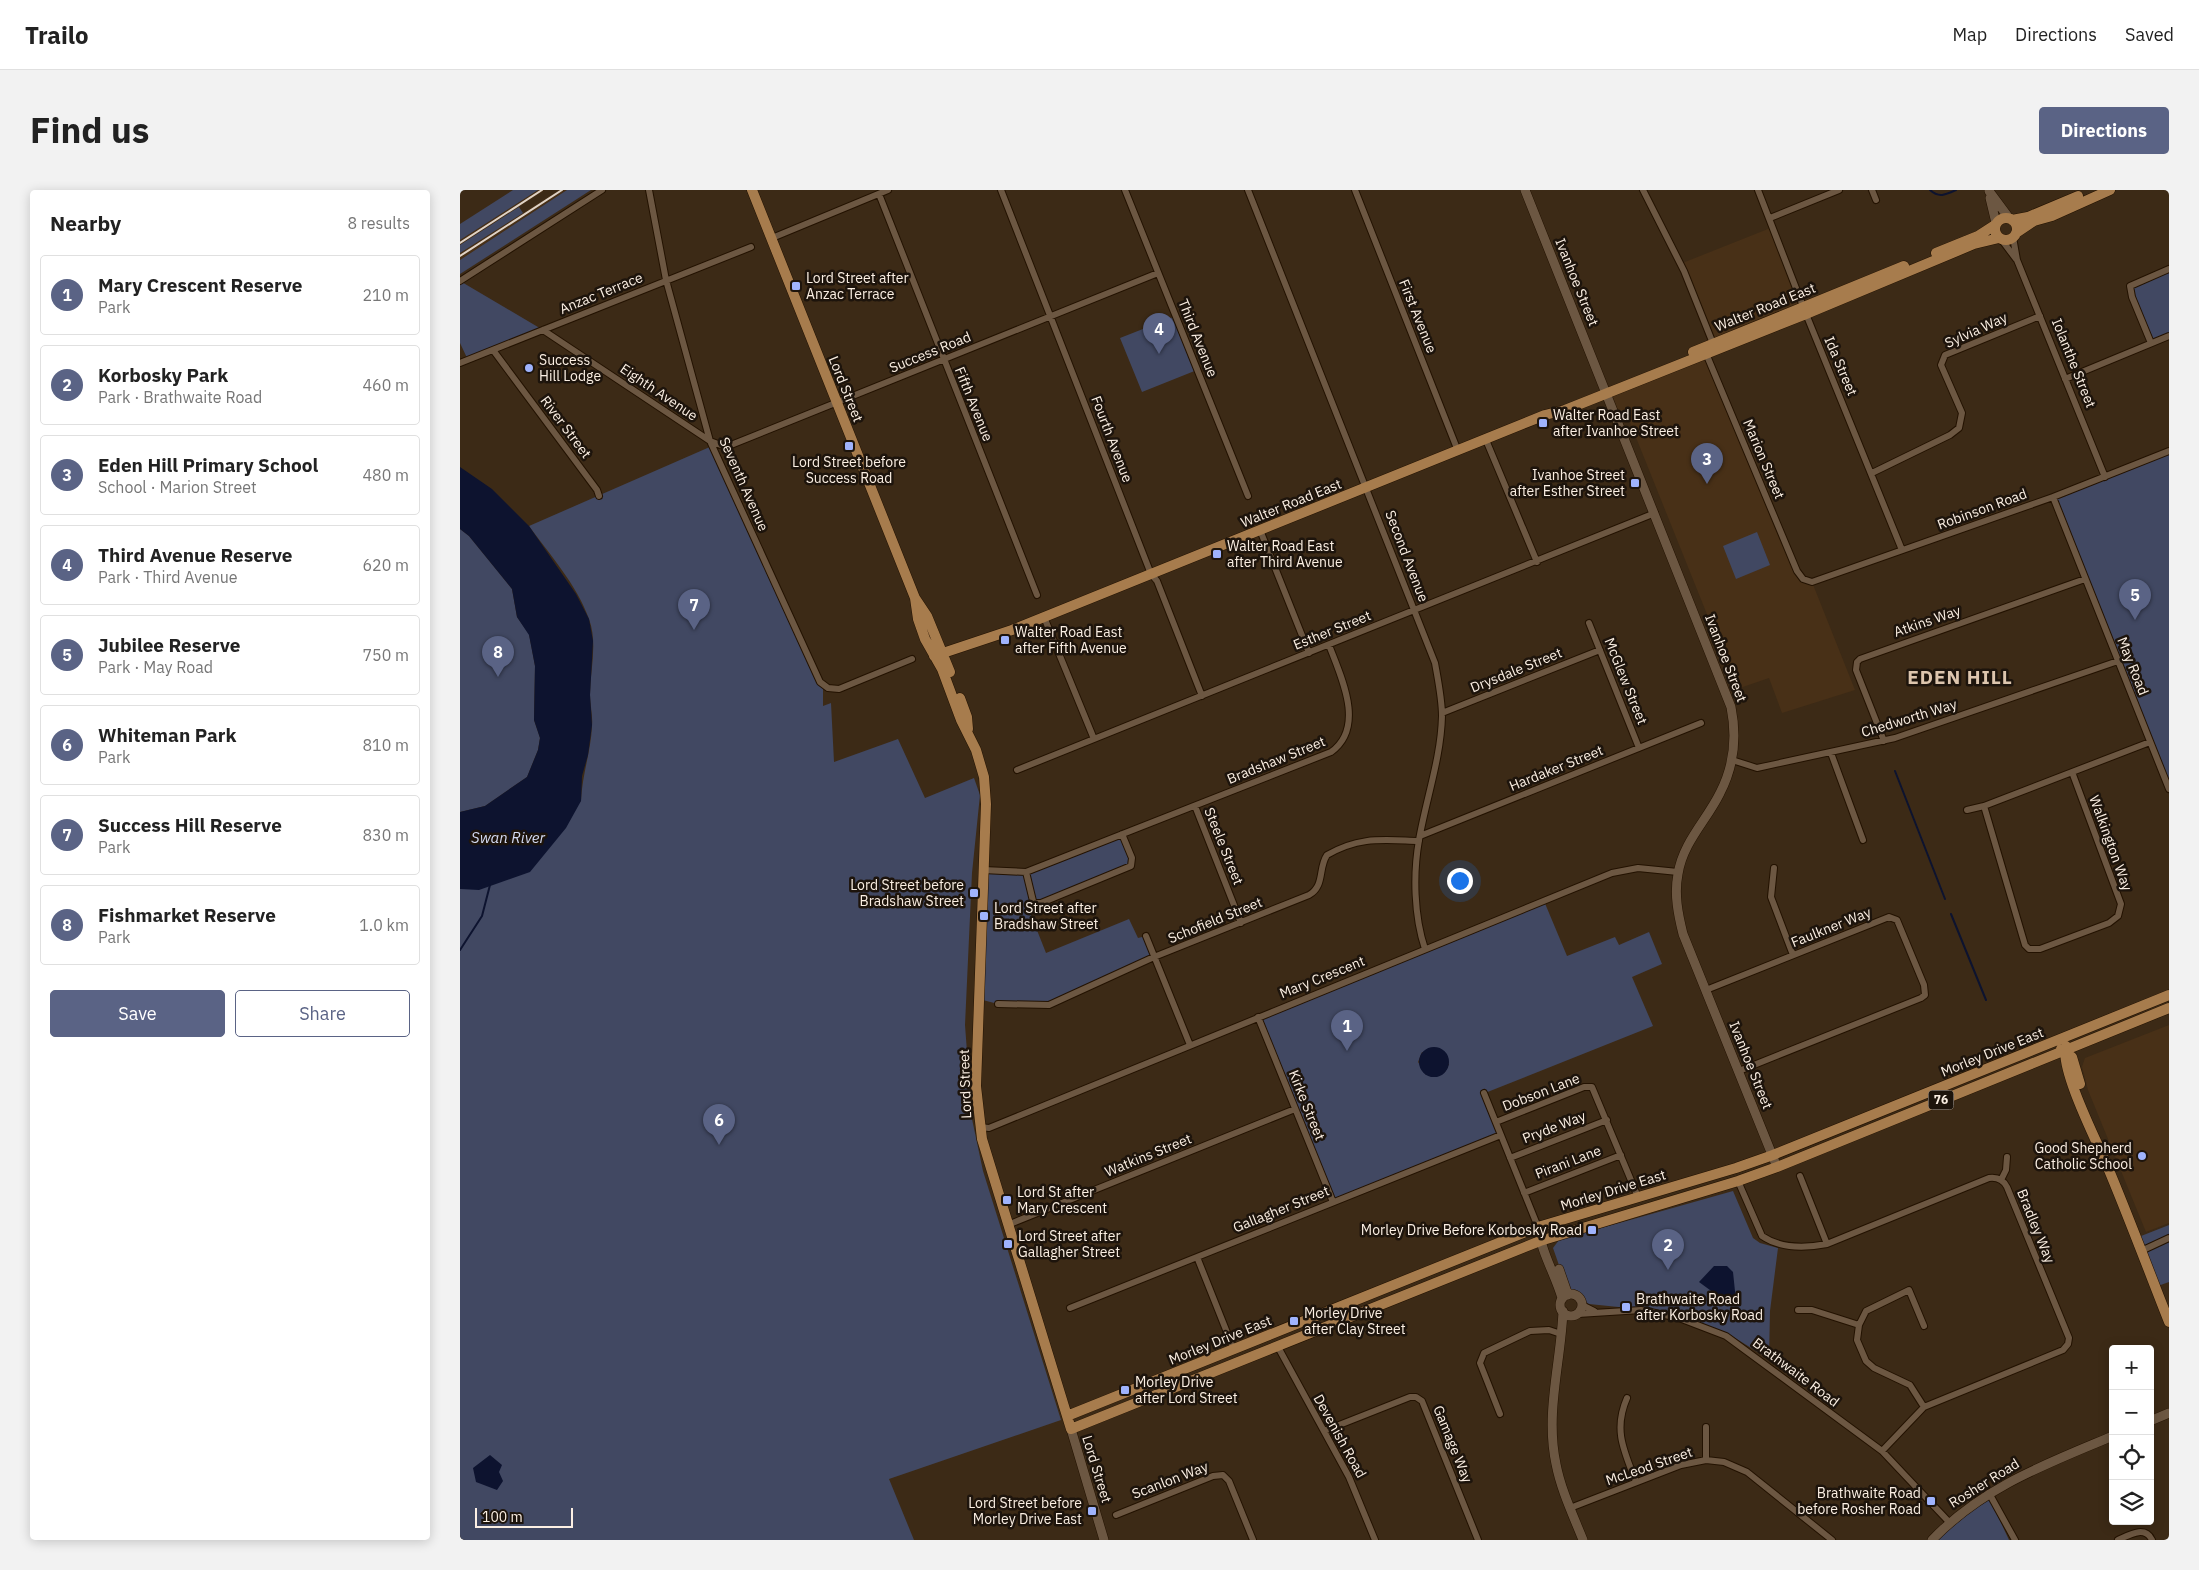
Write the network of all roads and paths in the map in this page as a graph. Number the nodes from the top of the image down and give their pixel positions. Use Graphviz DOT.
graph roads {
  1 [pos="602,190"];
  2 [pos="649,190"];
  3 [pos="752,190"];
  4 [pos="888,190"];
  5 [pos="1001,190"];
  6 [pos="1125,190"];
  7 [pos="1248,190"];
  8 [pos="1355,190"];
  9 [pos="1525,190"];
  10 [pos="1644,190"];
  11 [pos="1758,190"];
  12 [pos="1839,190"];
  13 [pos="1872,190"];
  14 [pos="1989,190"];
  15 [pos="2093,190"];
  16 [pos="2110,190"];
  17 [pos="879,194"];
  18 [pos="1876,200"];
  19 [pos="1770,218"];
  20 [pos="2010,219"];
  21 [pos="1996,224"];
  22 [pos="2014,235"];
  23 [pos="772,238"];
  24 [pos="2000,238"];
  25 [pos="751,247"];
  26 [pos="2017,260"];
  27 [pos="2169,268"];
  28 [pos="1158,273"];
  29 [pos="666,280"];
  30 [pos="460,281"];
  31 [pos="1805,310"];
  32 [pos="1051,316"];
  33 [pos="2040,316"];
  34 [pos="543,330"];
  35 [pos="2169,336"];
  36 [pos="2151,343"];
  37 [pos="1710,349"];
  38 [pos="493,350"];
  39 [pos="943,361"];
  40 [pos="460,363"];
  41 [pos="2065,379"];
  42 [pos="1606,390"];
  43 [pos="836,404"];
  44 [pos="1486,440"];
  45 [pos="710,441"];
  46 [pos="1458,451"];
  47 [pos="2169,451"];
  48 [pos="1872,472"];
  49 [pos="2105,477"];
  50 [pos="1366,487"];
  51 [pos="599,496"];
  52 [pos="1248,496"];
  53 [pos="2053,497"];
  54 [pos="1655,514"];
  55 [pos="1260,530"];
  56 [pos="1902,550"];
  57 [pos="1537,562"];
  58 [pos="1151,574"];
  59 [pos="1803,579"];
  60 [pos="2085,579"];
  61 [pos="1037,595"];
  62 [pos="1415,610"];
  63 [pos="1044,617"];
  64 [pos="1589,623"];
  65 [pos="1329,645"];
  66 [pos="1600,650"];
  67 [pos="1309,653"];
  68 [pos="938,654"];
  69 [pos="912,659"];
  70 [pos="2118,661"];
  71 [pos="1202,696"];
  72 [pos="1442,713"];
  73 [pos="1701,723"];
  74 [pos="1094,739"];
  75 [pos="1884,741"];
  76 [pos="2150,742"];
  77 [pos="1639,748"];
  78 [pos="1831,753"];
  79 [pos="1732,760"];
  80 [pos="1017,770"];
  81 [pos="2072,772"];
  82 [pos="2169,789"];
  83 [pos="1195,806"];
  84 [pos="1984,806"];
  85 [pos="1967,810"];
  86 [pos="1122,834"];
  87 [pos="1419,838"];
  88 [pos="1863,840"];
  89 [pos="1774,868"];
  90 [pos="983,870"];
  91 [pos="1026,872"];
  92 [pos="1678,872"];
  93 [pos="1241,922"];
  94 [pos="1146,936"];
  95 [pos="1425,949"];
  96 [pos="1793,955"];
  97 [pos="1154,957"];
  98 [pos="1706,990"];
  99 [pos="2169,995"];
  100 [pos="998,1004"];
  101 [pos="2169,1008"];
  102 [pos="1258,1017"];
  103 [pos="2078,1032"];
  104 [pos="1190,1044"];
  105 [pos="2036,1049"];
  106 [pos="2064,1051"];
  107 [pos="1739,1072"];
  108 [pos="1484,1093"];
  109 [pos="1295,1109"];
  110 [pos="1607,1120"];
  111 [pos="1496,1122"];
  112 [pos="980,1127"];
  113 [pos="1501,1135"];
  114 [pos="1621,1155"];
  115 [pos="1773,1155"];
  116 [pos="2007,1157"];
  117 [pos="1510,1158"];
  118 [pos="1777,1167"];
  119 [pos="1800,1176"];
  120 [pos="2001,1180"];
  121 [pos="1738,1181"];
  122 [pos="1524,1193"];
  123 [pos="1638,1197"];
  124 [pos="1333,1202"];
  125 [pos="1010,1224"];
  126 [pos="1538,1227"];
  127 [pos="2169,1238"];
  128 [pos="1543,1240"];
  129 [pos="1827,1244"];
  130 [pos="2142,1251"];
  131 [pos="1197,1257"];
  132 [pos="1565,1296"];
  133 [pos="1070,1308"];
  134 [pos="1798,1310"];
  135 [pos="1563,1311"];
  136 [pos="1578,1311"];
  137 [pos="2169,1322"];
  138 [pos="1859,1325"];
  139 [pos="1924,1326"];
  140 [pos="1562,1332"];
  141 [pos="1278,1347"];
  142 [pos="1234,1350"];
  143 [pos="1627,1398"];
  144 [pos="1924,1407"];
  145 [pos="2169,1413"];
  146 [pos="1500,1414"];
  147 [pos="1067,1416"];
  148 [pos="2154,1419"];
  149 [pos="1706,1427"];
  150 [pos="1070,1429"];
  151 [pos="1324,1431"];
  152 [pos="2109,1438"];
  153 [pos="1882,1452"];
  154 [pos="1706,1460"];
  155 [pos="1636,1482"];
  156 [pos="1989,1493"];
  157 [pos="1570,1508"];
  158 [pos="1116,1515"];
  159 [pos="1949,1522"];
  160 [pos="1104,1540"];
  161 [pos="1253,1540"];
  162 [pos="1375,1540"];
  163 [pos="1478,1540"];
  164 [pos="1583,1540"];
  165 [pos="1832,1540"];
  166 [pos="1932,1540"];
  167 [pos="2015,1540"];
  168 [pos="2118,1540"];
  169 [pos="2152,1540"];
  1 -- 30 [label="street"];
  2 -- 29 [label="street, Seventh Avenue"];
  3 -- 23 [label="main road, Lord Street"];
  4 -- 17 [label="street"];
  5 -- 32 [label="street, Fourth Avenue"];
  6 -- 28 [label="street, Third Avenue"];
  7 -- 50 [label="street, Second Avenue"];
  8 -- 46 [label="street, First Avenue"];
  9 -- 42 [label="street, Ivanhoe Street"];
  10 -- 37 [label="street, Marion Street"];
  11 -- 19 [label="street, Ida Street"];
  12 -- 19 [label="street"];
  13 -- 18 [label="street"];
  14 -- 20 [label="street"];
  14 -- 21 [label="street"];
  15 -- 20 [label="main road"];
  16 -- 22 [label="main road"];
  17 -- 23 [label="street"];
  17 -- 39 [label="street, Fifth Avenue"];
  19 -- 31 [label="street, Ida Street"];
  20 -- 21 [label="main road"];
  20 -- 22 [label="main road"];
  21 -- 24 [label="main road"];
  21 -- 31 [label="main road, Walter Road East"];
  22 -- 24 [label="main road"];
  22 -- 26 [label="street, Iolanthe Street"];
  23 -- 43 [label="main road, Lord Street"];
  24 -- 26 [label="street, Iolanthe Street"];
  24 -- 31 [label="main road, Walter Road East"];
  25 -- 29 [label="street, Anzac Terrace"];
  26 -- 33 [label="street, Iolanthe Street"];
  27 -- 36 [label="street"];
  28 -- 32 [label="street, Success Road"];
  28 -- 52 [label="street, Third Avenue"];
  29 -- 34 [label="street, Anzac Terrace"];
  29 -- 45 [label="street, Seventh Avenue"];
  31 -- 37 [label="main road, Walter Road East"];
  31 -- 48 [label="street, Ida Street"];
  32 -- 39 [label="street, Success Road"];
  32 -- 58 [label="street, Fourth Avenue"];
  33 -- 41 [label="street, Iolanthe Street"];
  33 -- 48 [label="street, Sylvia Way"];
  34 -- 38 [label="street, Anzac Terrace"];
  34 -- 45 [label="street, Eighth Avenue"];
  35 -- 36 [label="street"];
  36 -- 41 [label="street"];
  37 -- 42 [label="main road, Walter Road East"];
  37 -- 59 [label="street, Marion Street"];
  38 -- 40 [label="street, Anzac Terrace"];
  38 -- 51 [label="street, River Street"];
  39 -- 43 [label="street, Success Road"];
  39 -- 61 [label="street, Fifth Avenue"];
  41 -- 49 [label="street, Iolanthe Street"];
  42 -- 44 [label="main road, Walter Road East"];
  42 -- 54 [label="street, Ivanhoe Street"];
  43 -- 45 [label="street, Success Road"];
  43 -- 68 [label="main road, Lord Street"];
  44 -- 46 [label="main road, Walter Road East"];
  44 -- 57 [label="street"];
  45 -- 69 [label="street, Seventh Avenue"];
  46 -- 50 [label="main road, Walter Road East"];
  47 -- 49 [label="street, Robinson Road"];
  48 -- 56 [label="street, Ida Street"];
  49 -- 53 [label="street, Robinson Road"];
  50 -- 55 [label="main road, Walter Road East"];
  50 -- 62 [label="street, Second Avenue"];
  53 -- 56 [label="street, Robinson Road"];
  53 -- 60 [label="street, May Road"];
  54 -- 57 [label="street, Esther Street"];
  54 -- 79 [label="street, Ivanhoe Street"];
  55 -- 58 [label="main road, Walter Road East"];
  55 -- 67 [label="street"];
  56 -- 59 [label="street, Robinson Road"];
  57 -- 62 [label="street, Esther Street"];
  58 -- 63 [label="main road, Walter Road East"];
  58 -- 71 [label="street, Fourth Avenue"];
  60 -- 70 [label="street, May Road"];
  60 -- 75 [label="street, Atkins Way"];
  62 -- 65 [label="street, Esther Street"];
  62 -- 72 [label="street, Second Avenue"];
  63 -- 68 [label="main road, Walter Road East"];
  63 -- 74 [label="street"];
  64 -- 66 [label="street, McGlew Street"];
  65 -- 67 [label="street, Esther Street"];
  65 -- 83 [label="street, Bradshaw Street"];
  66 -- 72 [label="street, Drysdale Street"];
  66 -- 77 [label="street, McGlew Street"];
  67 -- 71 [label="street, Esther Street"];
  68 -- 90 [label="main road, Lord Street"];
  70 -- 75 [label="street, Chedworth Way"];
  70 -- 76 [label="street, May Road"];
  71 -- 74 [label="street, Esther Street"];
  72 -- 87 [label="street, Second Avenue"];
  73 -- 77 [label="street, Hardaker Street"];
  74 -- 80 [label="street, Esther Street"];
  75 -- 78 [label="street, Chedworth Way"];
  76 -- 81 [label="street"];
  76 -- 82 [label="street, May Road"];
  77 -- 87 [label="street, Hardaker Street"];
  78 -- 79 [label="street, Chedworth Way"];
  78 -- 88 [label="street"];
  79 -- 92 [label="street, Ivanhoe Street"];
  81 -- 84 [label="street"];
  81 -- 84 [label="street, Walkington Way"];
  83 -- 86 [label="street, Bradshaw Street"];
  83 -- 93 [label="street, Steele Street"];
  84 -- 85 [label="street"];
  86 -- 91 [label="street, Bradshaw Street"];
  86 -- 91 [label="street"];
  87 -- 93 [label="street, Schofield Street"];
  87 -- 95 [label="street, Second Avenue"];
  89 -- 96 [label="street"];
  90 -- 91 [label="street, Bradshaw Street"];
  90 -- 112 [label="main road, Lord Street"];
  92 -- 95 [label="street, Mary Crescent"];
  92 -- 98 [label="street, Ivanhoe Street"];
  93 -- 97 [label="street, Schofield Street"];
  94 -- 97 [label="street"];
  95 -- 102 [label="street, Mary Crescent"];
  96 -- 98 [label="street, Faulkner Way"];
  96 -- 107 [label="street, Faulkner Way"];
  97 -- 100 [label="street, Schofield Street"];
  97 -- 104 [label="street"];
  98 -- 107 [label="street, Ivanhoe Street"];
  99 -- 103 [label="main road, Morley Drive East / 76"];
  101 -- 106 [label="main road, Morley Drive East / 76"];
  102 -- 104 [label="street, Mary Crescent"];
  102 -- 109 [label="street, Kirke Street"];
  103 -- 105 [label="main road, Morley Drive East / 76"];
  103 -- 106 [label="main road"];
  104 -- 112 [label="street, Mary Crescent"];
  105 -- 106 [label="main road"];
  105 -- 115 [label="main road, Morley Drive East / 76"];
  106 -- 118 [label="main road, Morley Drive East / 76"];
  106 -- 130 [label="main road"];
  107 -- 115 [label="street, Ivanhoe Street"];
  108 -- 111 [label="street"];
  109 -- 124 [label="street, Kirke Street"];
  109 -- 125 [label="street, Watkins Street"];
  110 -- 111 [label="street, Dobson Lane"];
  110 -- 114 [label="street"];
  110 -- 117 [label="street, Pryde Way"];
  111 -- 113 [label="street"];
  112 -- 125 [label="main road, Lord Street"];
  113 -- 117 [label="street"];
  113 -- 124 [label="street, Gallagher Street"];
  114 -- 122 [label="street, Pirani Lane"];
  114 -- 123 [label="street"];
  115 -- 118 [label="street, Ivanhoe Street"];
  115 -- 123 [label="main road, Morley Drive East / 76"];
  116 -- 120 [label="street"];
  117 -- 122 [label="street"];
  118 -- 121 [label="main road, Morley Drive East / 76"];
  119 -- 129 [label="street"];
  120 -- 129 [label="street, Bradley Way"];
  120 -- 144 [label="street, Bradley Way"];
  121 -- 128 [label="main road, Morley Drive East / 76"];
  121 -- 129 [label="street, Bradley Way"];
  122 -- 126 [label="street"];
  123 -- 126 [label="main road, Morley Drive East / 76"];
  124 -- 131 [label="street, Gallagher Street"];
  125 -- 147 [label="main road, Lord Street"];
  126 -- 128 [label="street"];
  126 -- 142 [label="main road, Morley Drive East / 76"];
  127 -- 130 [label="street"];
  128 -- 132 [label="street"];
  128 -- 141 [label="main road, Morley Drive East / 76"];
  130 -- 137 [label="main road"];
  131 -- 133 [label="street, Gallagher Street"];
  131 -- 142 [label="street"];
  132 -- 135 [label="street"];
  132 -- 136 [label="street"];
  134 -- 138 [label="street"];
  135 -- 136 [label="street"];
  135 -- 140 [label="street"];
  136 -- 140 [label="street"];
  136 -- 153 [label="street, Brathwaite Road"];
  138 -- 139 [label="street"];
  138 -- 144 [label="street"];
  140 -- 146 [label="street"];
  140 -- 157 [label="street"];
  141 -- 150 [label="main road, Morley Drive East / 76"];
  141 -- 151 [label="street, Devenish Road"];
  142 -- 147 [label="main road, Morley Drive East / 76"];
  143 -- 155 [label="street"];
  144 -- 153 [label="street, Bradley Way"];
  145 -- 148 [label="street"];
  147 -- 150 [label="main road, Lord Street"];
  149 -- 154 [label="street"];
  150 -- 160 [label="street, Lord Street"];
  151 -- 162 [label="street, Devenish Road"];
  151 -- 163 [label="street, Gamage Way"];
  152 -- 156 [label="street, Rosher Road"];
  153 -- 159 [label="street, Brathwaite Road"];
  154 -- 155 [label="street, McLeod Street"];
  154 -- 165 [label="street, McLeod Street"];
  155 -- 157 [label="street, McLeod Street"];
  156 -- 159 [label="street, Rosher Road"];
  156 -- 167 [label="street"];
  157 -- 164 [label="street"];
  158 -- 161 [label="street, Scanlon Way"];
  159 -- 166 [label="street, Rosher Road"];
  168 -- 169 [label="street"];
}
